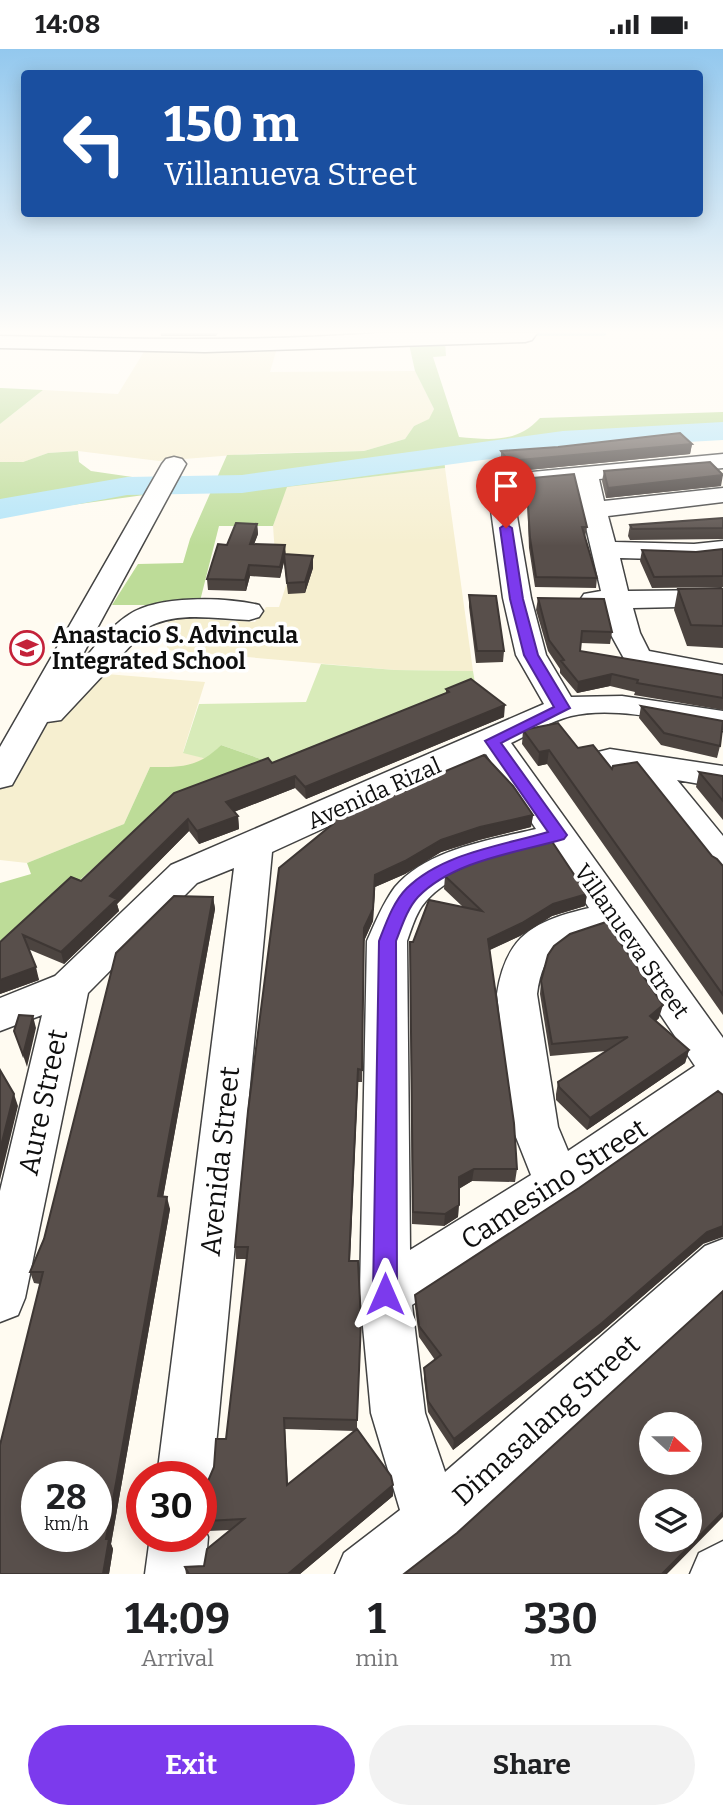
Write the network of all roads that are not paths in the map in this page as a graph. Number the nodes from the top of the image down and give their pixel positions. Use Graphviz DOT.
graph roads {
  1 [pos="723,461"];
  2 [pos="174,464"];
  3 [pos="585,473"];
  4 [pos="723,495"];
  5 [pos="594,510"];
  6 [pos="723,549"];
  7 [pos="603,550"];
  8 [pos="723,598"];
  9 [pos="542,599"];
  10 [pos="616,600"];
  11 [pos="249,611"];
  12 [pos="723,674"];
  13 [pos="562,708"];
  14 [pos="723,721"];
  15 [pos="493,741"];
  16 [pos="610,759"];
  17 [pos="645,763"];
  18 [pos="0,777"];
  19 [pos="723,777"];
  20 [pos="0,788"];
  21 [pos="558,835"];
  22 [pos="255,845"];
  23 [pos="723,860"];
  24 [pos="614,916"];
  25 [pos="69,987"];
  26 [pos="0,1015"];
  27 [pos="723,1072"];
  28 [pos="558,1183"];
  29 [pos="723,1262"];
  30 [pos="385,1294"];
  31 [pos="0,1298"];
  32 [pos="187,1461"];
  33 [pos="433,1521"];
  34 [pos="177,1552"];
  35 [pos="175,1574"];
  36 [pos="365,1574"];
  1 -- 3 [label="street"];
  2 -- 18 [label="street"];
  3 -- 5 [label="street"];
  3 -- 9 [label="street"];
  4 -- 5 [label="street"];
  5 -- 7 [label="street"];
  6 -- 7 [label="street"];
  7 -- 10 [label="street"];
  8 -- 10 [label="street"];
  9 -- 10 [label="street"];
  9 -- 13 [label="street"];
  10 -- 12 [label="street"];
  11 -- 20 [label="street"];
  13 -- 14 [label="street"];
  13 -- 15 [label="street, Avenida Rizal"];
  15 -- 21 [label="street, Villanueva Street"];
  15 -- 22 [label="street, Avenida Rizal"];
  16 -- 17 [label="street"];
  17 -- 19 [label="street"];
  17 -- 23 [label="street"];
  21 -- 24 [label="street, Villanueva Street"];
  21 -- 30 [label="street"];
  22 -- 25 [label="street, Avenida Rizal"];
  22 -- 32 [label="street, Avenida Street"];
  24 -- 27 [label="street, Villanueva Street"];
  24 -- 28 [label="street"];
  25 -- 26 [label="street"];
  25 -- 31 [label="street, Aure Street"];
  27 -- 28 [label="street, Camesino Street"];
  28 -- 30 [label="street, Camesino Street"];
  29 -- 33 [label="street, Dimasalang Street"];
  30 -- 33 [label="street"];
  33 -- 36 [label="street, Dimasalang Street"];
  34 -- 35 [label="street"];
}
